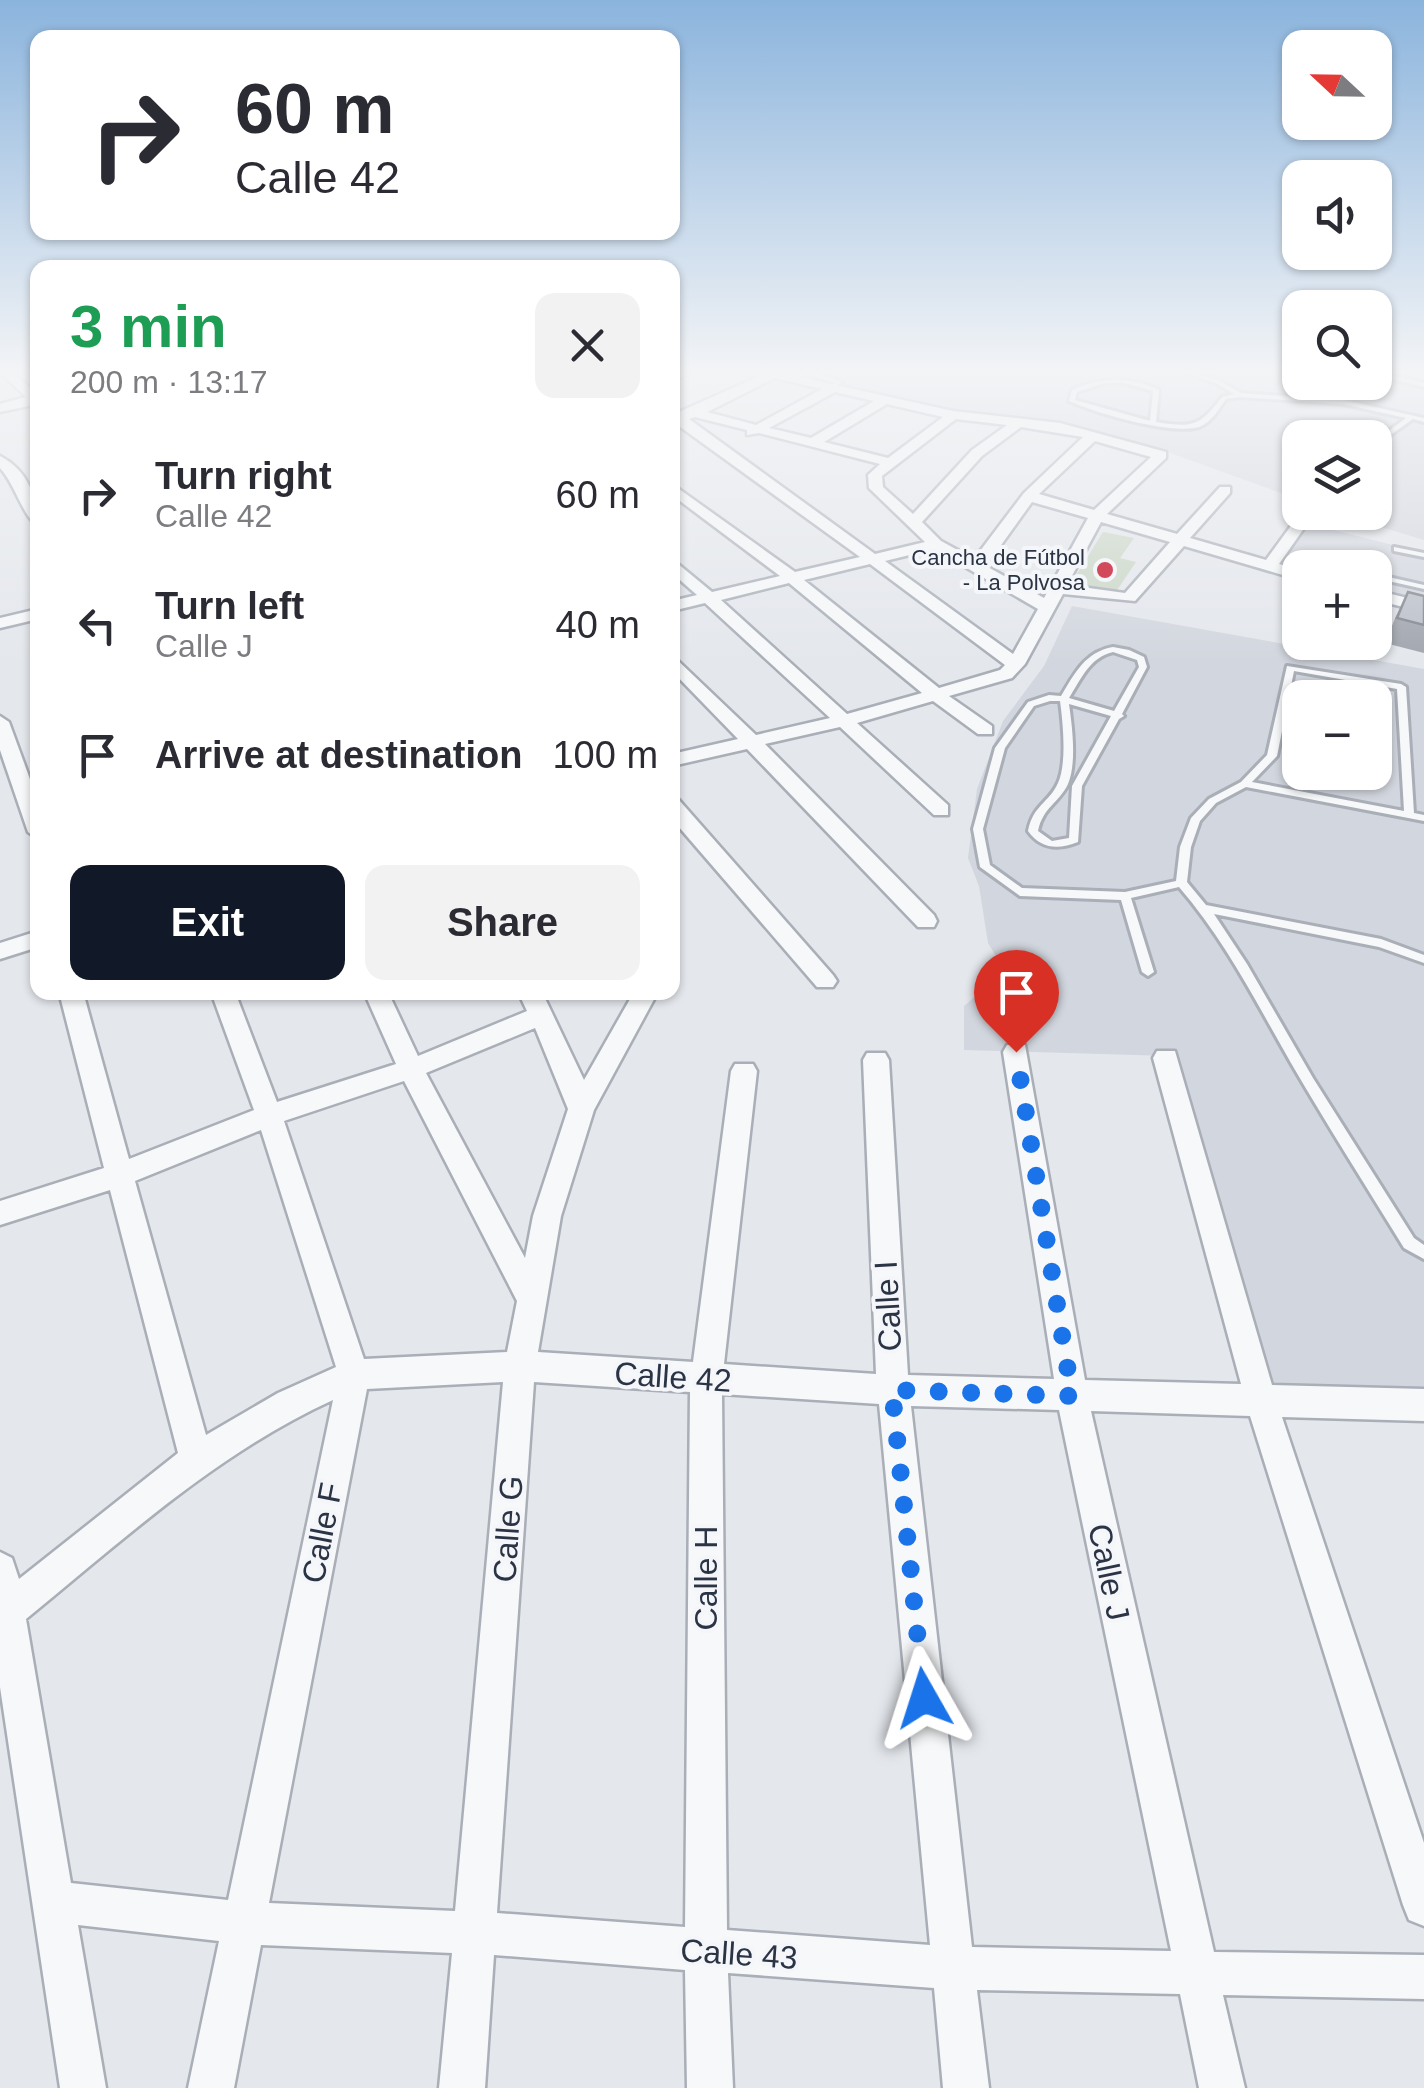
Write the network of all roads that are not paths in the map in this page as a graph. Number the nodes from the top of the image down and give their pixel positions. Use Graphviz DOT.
graph roads {
  1 [pos="9,469"];
  2 [pos="752,469"];
  3 [pos="880,469"];
  4 [pos="962,469"];
  5 [pos="1056,469"];
  6 [pos="1145,469"];
  7 [pos="30,479"];
  8 [pos="21,482"];
  9 [pos="0,486"];
  10 [pos="1226,490"];
  11 [pos="680,493"];
  12 [pos="1028,496"];
  13 [pos="30,503"];
  14 [pos="1096,516"];
  15 [pos="912,524"];
  16 [pos="1295,530"];
  17 [pos="1180,541"];
  18 [pos="936,544"];
  19 [pos="1397,550"];
  20 [pos="1424,555"];
  21 [pos="873,561"];
  22 [pos="1269,567"];
  23 [pos="976,568"];
  24 [pos="1282,570"];
  25 [pos="680,571"];
  26 [pos="792,578"];
  27 [pos="1392,580"];
  28 [pos="1424,587"];
  29 [pos="1055,588"];
  30 [pos="710,598"];
  31 [pos="1392,600"];
  32 [pos="680,604"];
  33 [pos="1045,606"];
  34 [pos="1424,608"];
  35 [pos="30,616"];
  36 [pos="0,623"];
  37 [pos="1016,664"];
  38 [pos="680,668"];
  39 [pos="935,696"];
  40 [pos="1064,699"];
  41 [pos="1119,716"];
  42 [pos="843,721"];
  43 [pos="0,722"];
  44 [pos="985,730"];
  45 [pos="748,740"];
  46 [pos="6,758"];
  47 [pos="680,758"];
  48 [pos="1245,784"];
  49 [pos="941,810"];
  50 [pos="30,814"];
  51 [pos="680,814"];
  52 [pos="1409,815"];
  53 [pos="1424,818"];
  54 [pos="1181,883"];
  55 [pos="1125,896"];
  56 [pos="1206,909"];
  57 [pos="926,920"];
  58 [pos="30,941"];
  59 [pos="0,951"];
  60 [pos="1424,960"];
  61 [pos="1148,972"];
  62 [pos="825,982"];
  63 [pos="73,1000"];
  64 [pos="225,1000"];
  65 [pos="380,1000"];
  66 [pos="641,1000"];
  67 [pos="536,1004"];
  68 [pos="1016,1052"];
  69 [pos="1166,1058"];
  70 [pos="876,1060"];
  71 [pos="411,1069"];
  72 [pos="744,1071"];
  73 [pos="580,1109"];
  74 [pos="269,1115"];
  75 [pos="123,1174"];
  76 [pos="0,1213"];
  77 [pos="1424,1252"];
  78 [pos="533,1303"];
  79 [pos="520,1366"];
  80 [pos="354,1375"];
  81 [pos="706,1380"];
  82 [pos="892,1390"];
  83 [pos="1072,1396"];
  84 [pos="1261,1401"];
  85 [pos="1424,1406"];
  86 [pos="196,1459"];
  87 [pos="0,1570"];
  88 [pos="3,1615"];
  89 [pos="56,1902"];
  90 [pos="1424,1905"];
  91 [pos="244,1923"];
  92 [pos="477,1933"];
  93 [pos="706,1952"];
  94 [pos="952,1968"];
  95 [pos="1195,1973"];
  96 [pos="1424,1977"];
  97 [pos="83,2088"];
  98 [pos="211,2088"];
  99 [pos="462,2088"];
  100 [pos="710,2088"];
  101 [pos="966,2088"];
  102 [pos="1222,2088"];
  1 -- 8 [label="street"];
  2 -- 21 [label="street"];
  3 -- 15 [label="street"];
  4 -- 15 [label="street"];
  5 -- 12 [label="street"];
  6 -- 14 [label="street"];
  7 -- 8 [label="street"];
  8 -- 9 [label="street"];
  8 -- 13 [label="street"];
  10 -- 17 [label="street"];
  11 -- 26 [label="street"];
  12 -- 14 [label="street"];
  12 -- 23 [label="street"];
  14 -- 17 [label="street"];
  14 -- 29 [label="street"];
  15 -- 18 [label="street"];
  16 -- 22 [label="street"];
  17 -- 22 [label="street"];
  17 -- 29 [label="street"];
  18 -- 21 [label="street"];
  18 -- 23 [label="street"];
  19 -- 20 [label="lane"];
  21 -- 26 [label="street"];
  21 -- 37 [label="street"];
  22 -- 24 [label="street"];
  23 -- 33 [label="street"];
  25 -- 30 [label="street"];
  26 -- 30 [label="street"];
  26 -- 39 [label="street"];
  27 -- 28 [label="lane"];
  29 -- 33 [label="street"];
  30 -- 32 [label="street"];
  30 -- 42 [label="street"];
  31 -- 34 [label="street"];
  33 -- 37 [label="street"];
  35 -- 36 [label="street"];
  37 -- 39 [label="street"];
  38 -- 45 [label="street"];
  39 -- 42 [label="street"];
  39 -- 44 [label="street"];
  40 -- 41 [label="lane"];
  40 -- 41 [label="lane"];
  40 -- 41 [label="lane"];
  40 -- 55 [label="lane"];
  42 -- 45 [label="street"];
  42 -- 49 [label="street"];
  43 -- 46 [label="street"];
  45 -- 47 [label="street"];
  45 -- 57 [label="street"];
  46 -- 50 [label="street"];
  48 -- 52 [label="lane"];
  48 -- 52 [label="lane"];
  48 -- 54 [label="lane"];
  51 -- 62 [label="street"];
  52 -- 53 [label="lane"];
  54 -- 55 [label="lane"];
  54 -- 56 [label="lane"];
  55 -- 61 [label="lane"];
  56 -- 60 [label="lane"];
  56 -- 77 [label="lane"];
  58 -- 59 [label="street"];
  63 -- 75 [label="street"];
  64 -- 74 [label="street, Calle F"];
  65 -- 71 [label="street"];
  66 -- 73 [label="street, Calle G"];
  67 -- 71 [label="street"];
  67 -- 73 [label="street"];
  68 -- 83 [label="street, Calle J"];
  69 -- 84 [label="street"];
  70 -- 82 [label="street, Calle I"];
  71 -- 74 [label="street"];
  71 -- 78 [label="street"];
  72 -- 81 [label="street, Calle H"];
  73 -- 78 [label="street, Calle G"];
  74 -- 75 [label="street"];
  74 -- 80 [label="street, Calle F"];
  75 -- 76 [label="street"];
  75 -- 86 [label="street"];
  78 -- 79 [label="street, Calle G"];
  79 -- 80 [label="street, Calle 42"];
  79 -- 81 [label="street, Calle 42"];
  79 -- 92 [label="street, Calle G"];
  80 -- 86 [label="street, Calle 42"];
  80 -- 91 [label="street, Calle F"];
  81 -- 82 [label="street, Calle 42"];
  81 -- 93 [label="street, Calle H"];
  82 -- 83 [label="street, Calle 42"];
  82 -- 94 [label="street, Calle I"];
  83 -- 84 [label="street, Calle 42"];
  83 -- 95 [label="street, Calle J"];
  84 -- 85 [label="street, Calle 42"];
  84 -- 90 [label="street"];
  86 -- 88 [label="street, Calle 42"];
  87 -- 88 [label="street"];
  88 -- 89 [label="street"];
  89 -- 91 [label="street, Calle 43"];
  89 -- 97 [label="street"];
  91 -- 92 [label="street, Calle 43"];
  91 -- 98 [label="street, Calle F"];
  92 -- 93 [label="street, Calle 43"];
  92 -- 99 [label="street, Calle G"];
  93 -- 94 [label="street, Calle 43"];
  93 -- 100 [label="street, Calle H"];
  94 -- 95 [label="street, Calle 43"];
  94 -- 101 [label="street, Calle I"];
  95 -- 96 [label="street, Calle 43"];
  95 -- 102 [label="street, Calle J"];
}
